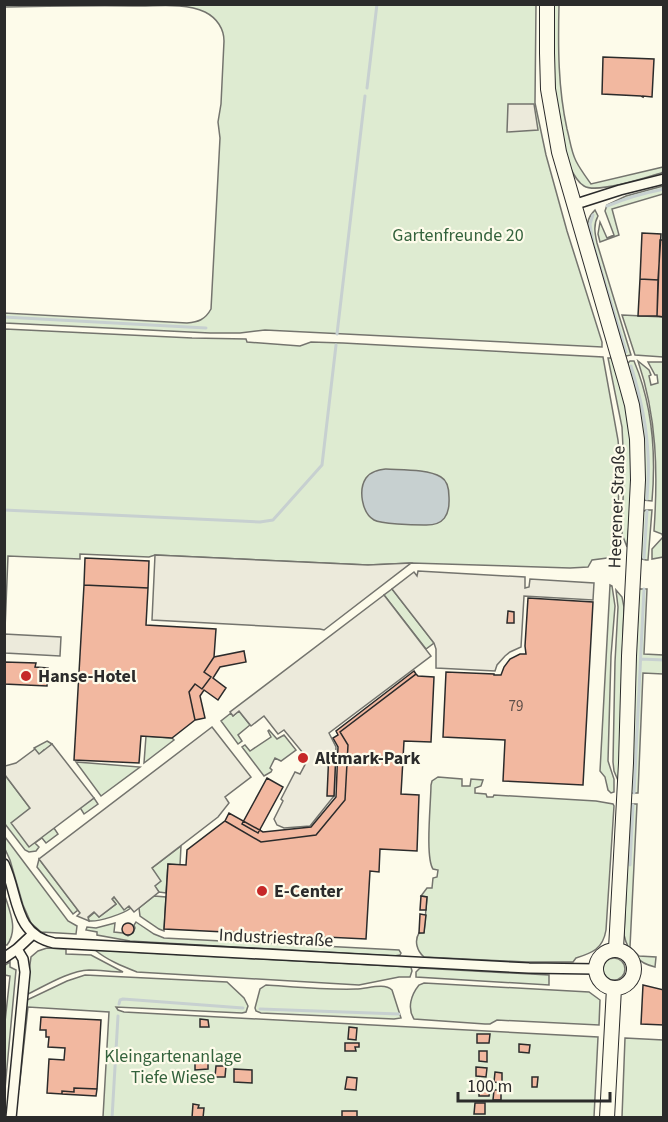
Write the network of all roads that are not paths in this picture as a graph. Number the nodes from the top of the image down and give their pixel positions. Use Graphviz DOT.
graph roads {
  1 [pos="548,4"];
  2 [pos="663,179"];
  3 [pos="573,205"];
  4 [pos="4,864"];
  5 [pos="33,934"];
  6 [pos="17,949"];
  7 [pos="616,949"];
  8 [pos="4,958"];
  9 [pos="596,969"];
  10 [pos="614,988"];
  11 [pos="11,1118"];
  12 [pos="607,1118"];
  1 -- 3 [label="main road, Heerener Straße"];
  2 -- 3 [label="street"];
  3 -- 7 [label="main road, Heerener Straße"];
  4 -- 5 [label="street"];
  5 -- 6 [label="street"];
  5 -- 9 [label="street, Industriestraße"];
  6 -- 8 [label="street"];
  6 -- 11 [label="street"];
  7 -- 9 [label="main road"];
  7 -- 10 [label="main road"];
  9 -- 10 [label="main road"];
  10 -- 12 [label="main road"];
}
